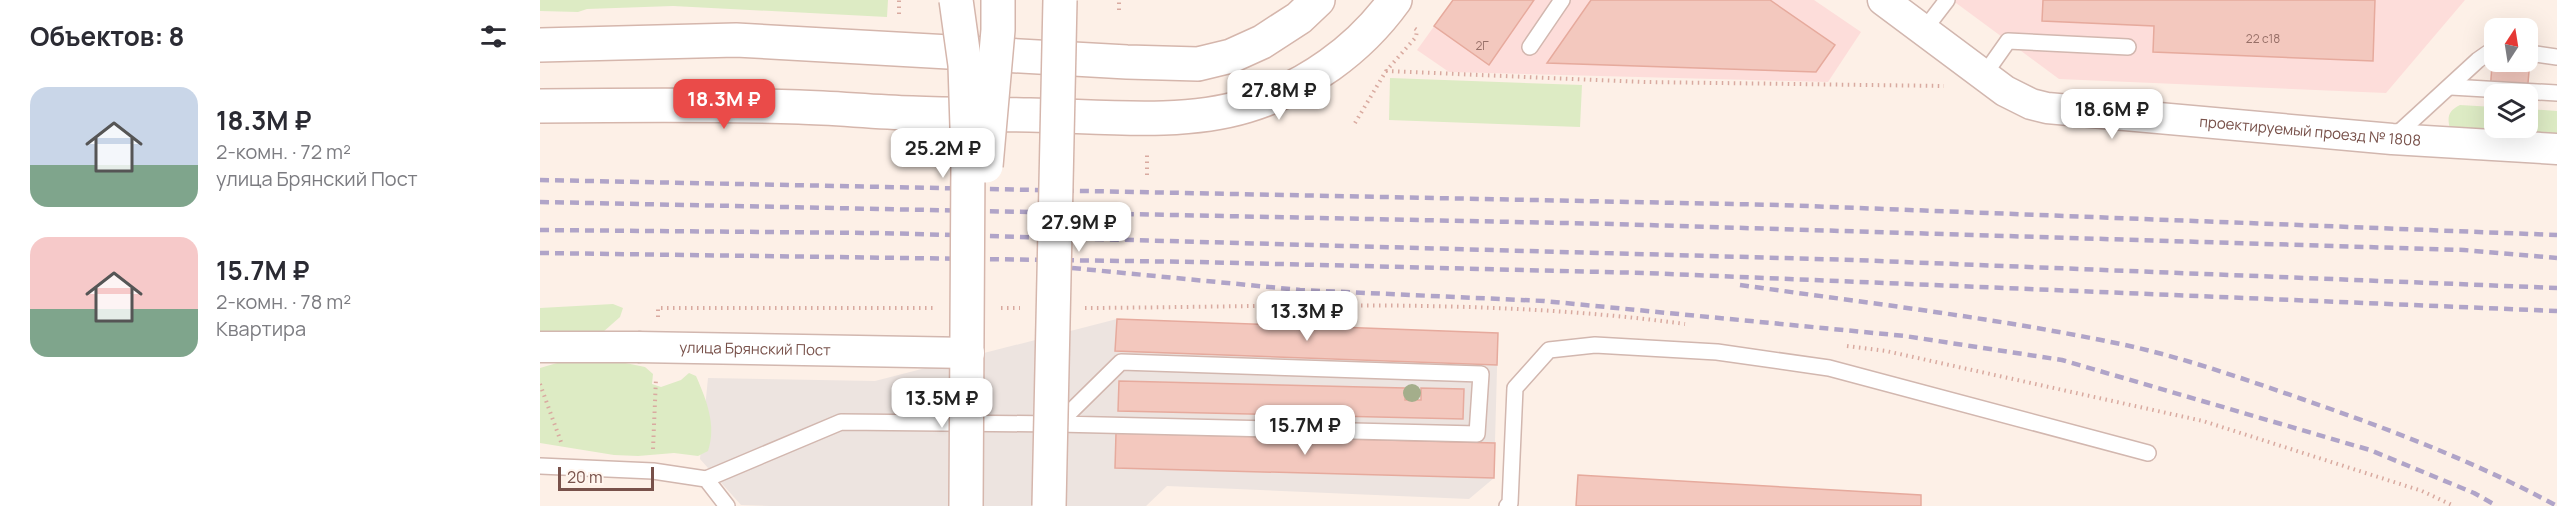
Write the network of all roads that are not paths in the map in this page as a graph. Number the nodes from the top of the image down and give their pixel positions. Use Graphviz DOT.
graph roads {
  1 [pos="956,0"];
  2 [pos="998,0"];
  3 [pos="1060,0"];
  4 [pos="1318,0"];
  5 [pos="1395,0"];
  6 [pos="1562,0"];
  7 [pos="1883,0"];
  8 [pos="1947,0"];
  9 [pos="1924,30"];
  10 [pos="540,45"];
  11 [pos="1530,47"];
  12 [pos="2128,47"];
  13 [pos="2538,54"];
  14 [pos="2484,56"];
  15 [pos="2557,57"];
  16 [pos="1984,75"];
  17 [pos="2451,87"];
  18 [pos="2557,93"];
  19 [pos="540,106"];
  20 [pos="2392,139"];
  21 [pos="2557,149"];
  22 [pos="540,347"];
  23 [pos="969,353"];
  24 [pos="1058,424"];
  25 [pos="2148,453"];
  26 [pos="540,466"];
  27 [pos="706,479"];
  28 [pos="727,506"];
  29 [pos="966,506"];
  30 [pos="1049,506"];
  31 [pos="1507,506"];
  1 -- 23 [label="main road, bridge"];
  2 -- 23 [label="main road, bridge"];
  3 -- 30 [label="main road, bridge"];
  4 -- 10 [label="main road"];
  5 -- 19 [label="main road"];
  6 -- 11 [label="lane"];
  7 -- 9 [label="street, проектируемый проезд № 1808"];
  8 -- 9 [label="lane"];
  9 -- 16 [label="street, проектируемый проезд № 1808"];
  12 -- 16 [label="lane"];
  13 -- 15 [label="lane"];
  14 -- 17 [label="lane"];
  16 -- 20 [label="street, проектируемый проезд № 1808"];
  17 -- 18 [label="lane"];
  17 -- 20 [label="lane"];
  20 -- 21 [label="street, проектируемый проезд № 1808"];
  22 -- 23 [label="street, улица Брянский Пост, bridge"];
  23 -- 29 [label="main road, bridge"];
  24 -- 24 [label="lane"];
  24 -- 27 [label="lane"];
  25 -- 31 [label="lane"];
  26 -- 27 [label="lane"];
  27 -- 28 [label="lane"];
}
